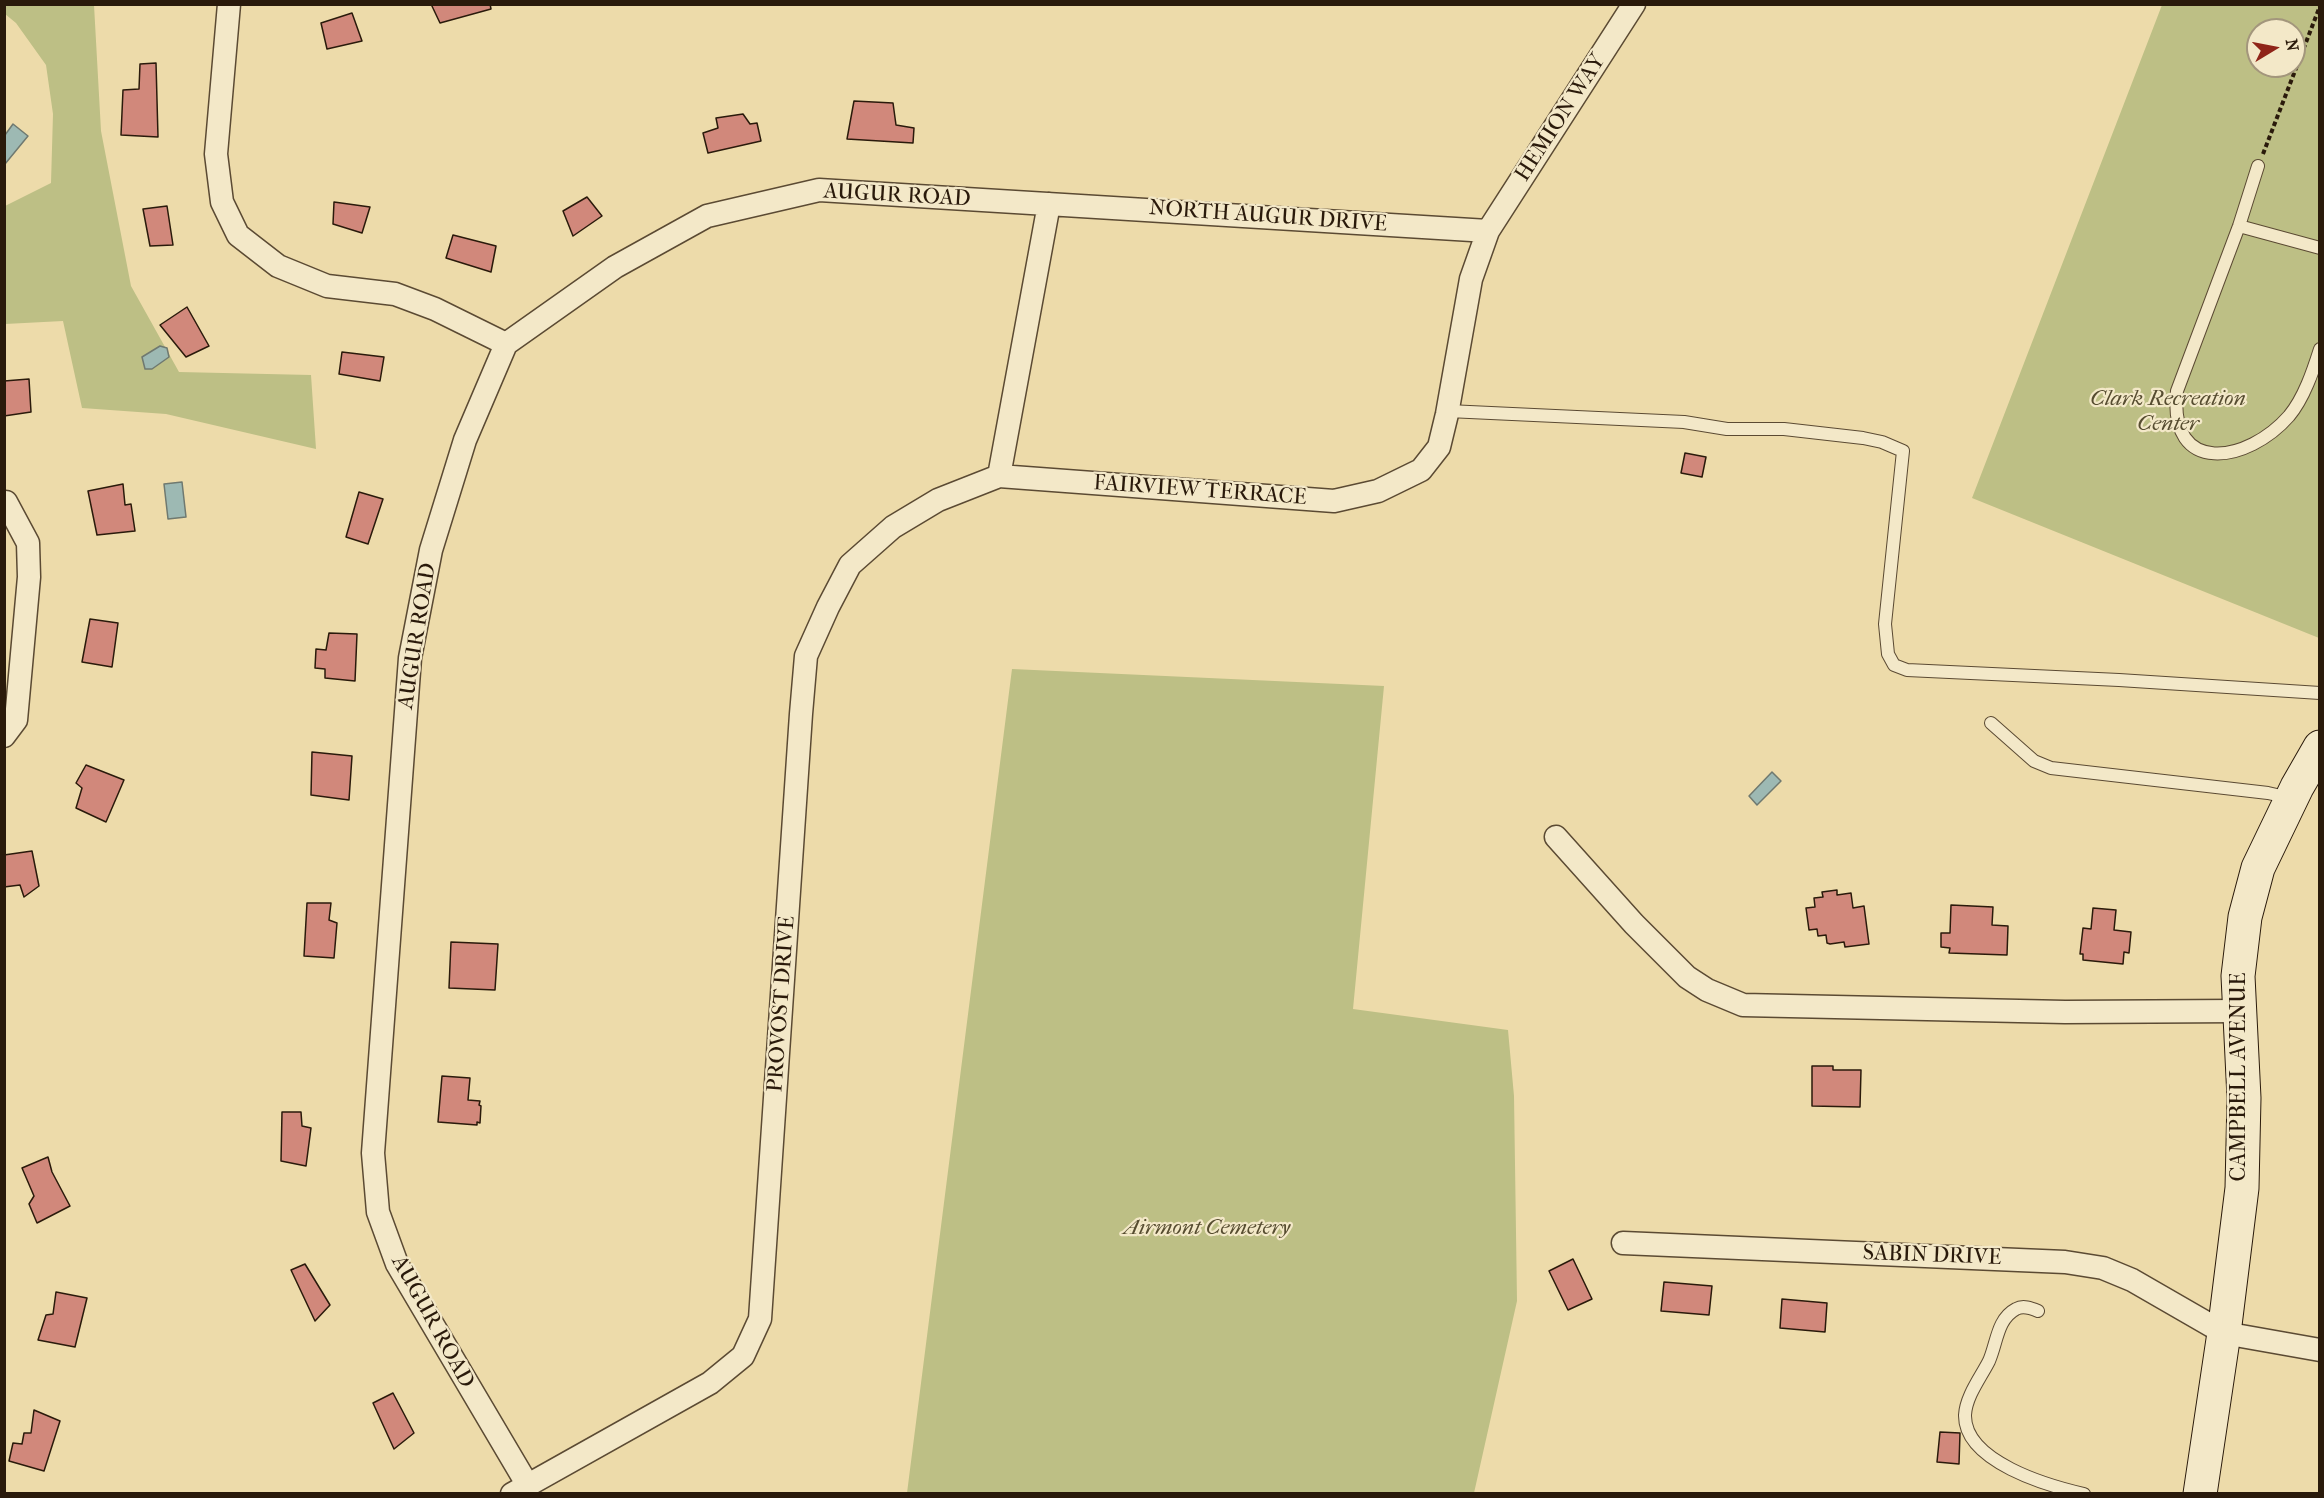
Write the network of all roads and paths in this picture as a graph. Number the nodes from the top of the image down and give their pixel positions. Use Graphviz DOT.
graph roads {
  1 [pos="229,4"];
  2 [pos="1634,4"];
  3 [pos="2319,6"];
  4 [pos="2258,166"];
  5 [pos="1049,204"];
  6 [pos="2239,226"];
  7 [pos="1488,231"];
  8 [pos="2319,248"];
  9 [pos="506,344"];
  10 [pos="2319,349"];
  11 [pos="1448,411"];
  12 [pos="999,476"];
  13 [pos="6,502"];
  14 [pos="2319,693"];
  15 [pos="1990,723"];
  16 [pos="4,736"];
  17 [pos="2317,759"];
  18 [pos="2292,798"];
  19 [pos="1556,837"];
  20 [pos="2240,1011"];
  21 [pos="1623,1243"];
  22 [pos="2038,1311"];
  23 [pos="2224,1333"];
  24 [pos="2319,1350"];
  25 [pos="519,1489"];
  26 [pos="2084,1494"];
  27 [pos="2200,1494"];
  1 -- 9 [label="street"];
  2 -- 7 [label="street, HEMION WAY"];
  3 -- 4 [label="path"];
  4 -- 6 [label="lane"];
  5 -- 7 [label="street, NORTH AUGUR DRIVE"];
  5 -- 9 [label="street, AUGUR ROAD"];
  5 -- 12 [label="street"];
  6 -- 8 [label="lane"];
  6 -- 10 [label="lane"];
  7 -- 11 [label="street, FAIRVIEW TERRACE"];
  9 -- 25 [label="street, AUGUR ROAD"];
  11 -- 12 [label="street, FAIRVIEW TERRACE"];
  11 -- 14 [label="lane"];
  12 -- 25 [label="street, PROVOST DRIVE"];
  13 -- 16 [label="street"];
  15 -- 18 [label="lane"];
  17 -- 18 [label="street, CAMPBELL AVENUE"];
  18 -- 20 [label="street, CAMPBELL AVENUE"];
  19 -- 20 [label="street"];
  20 -- 23 [label="street, CAMPBELL AVENUE"];
  21 -- 23 [label="street, SABIN DRIVE"];
  22 -- 26 [label="lane"];
  23 -- 24 [label="street, SABIN DRIVE"];
  23 -- 27 [label="street, CAMPBELL AVENUE"];
}
